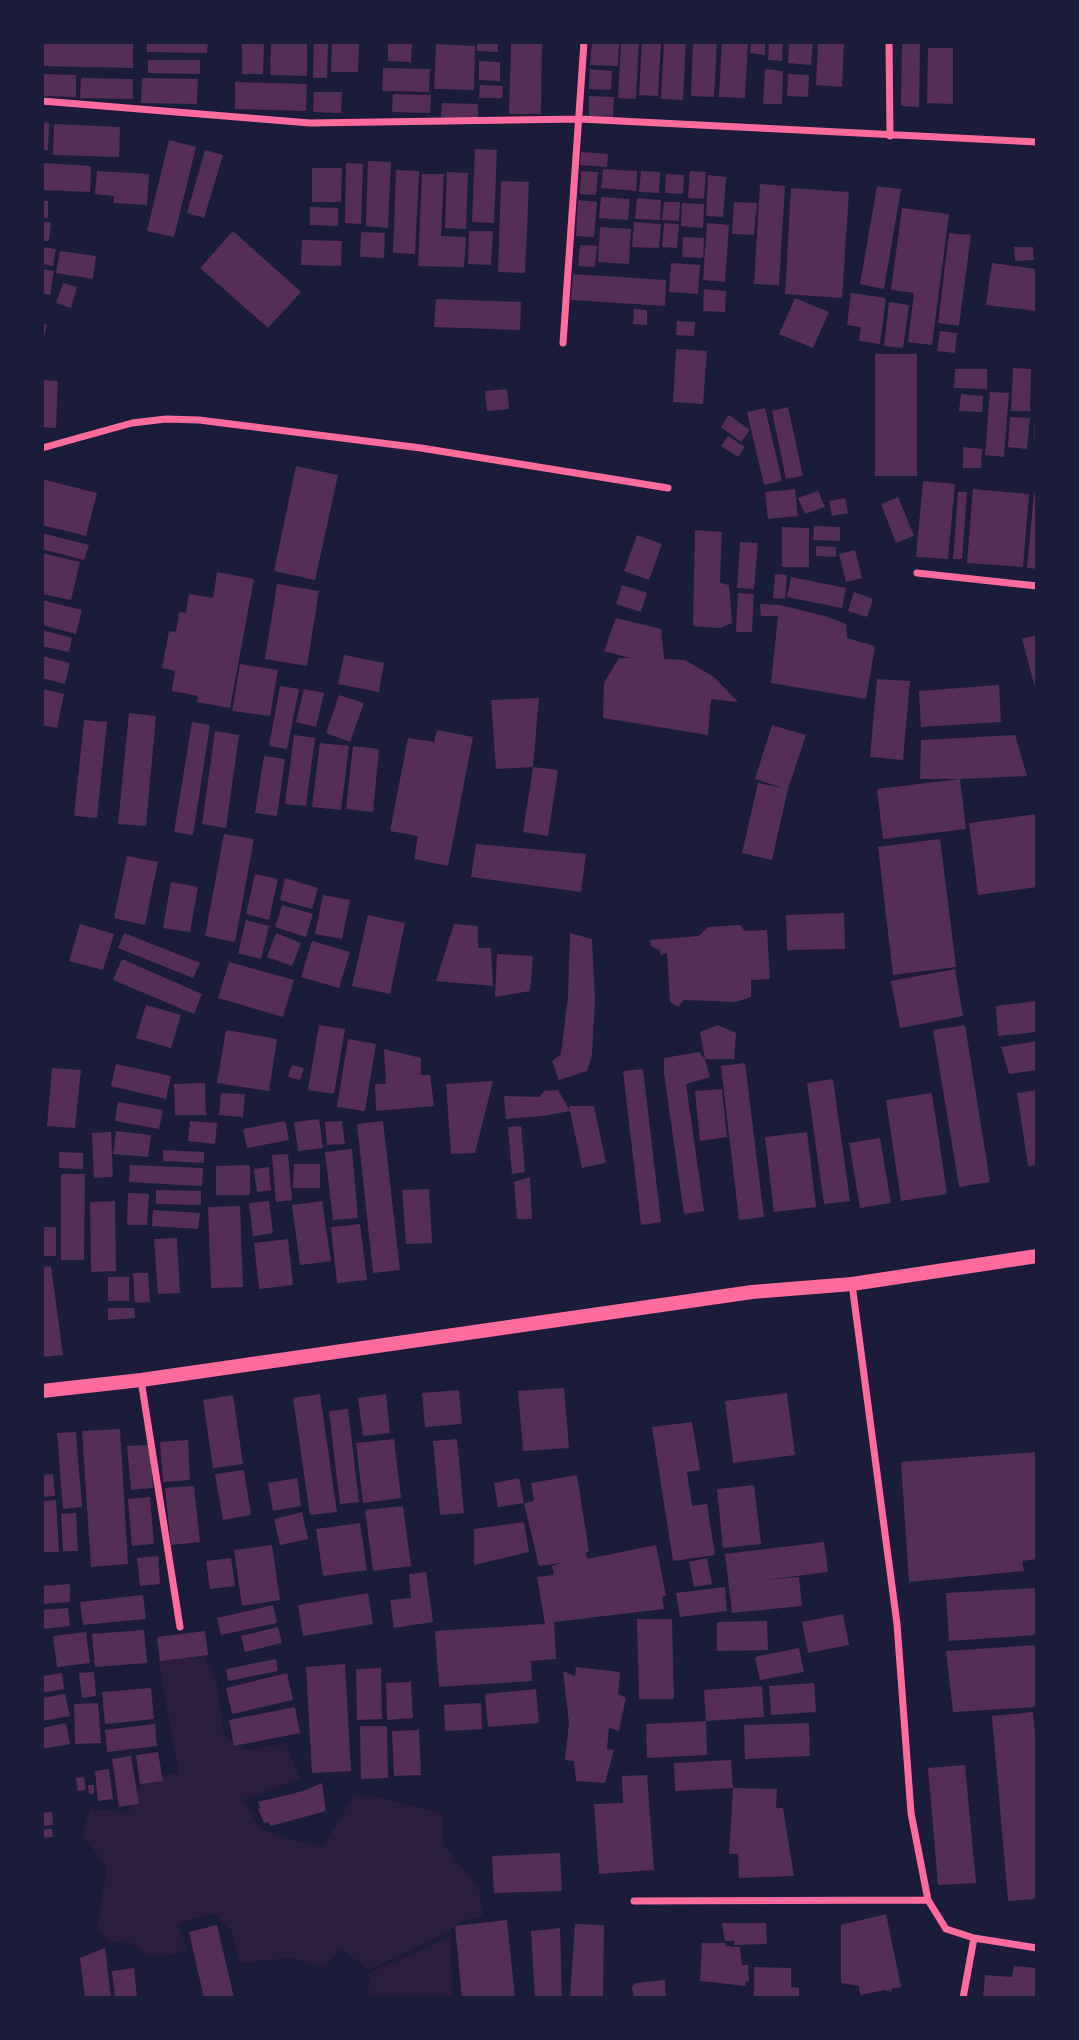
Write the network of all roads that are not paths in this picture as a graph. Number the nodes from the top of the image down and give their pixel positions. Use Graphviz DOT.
graph roads {
  1 [pos="584,42"];
  2 [pos="889,42"];
  3 [pos="42,101"];
  4 [pos="580,119"];
  5 [pos="890,136"];
  6 [pos="1037,142"];
  7 [pos="563,342"];
  8 [pos="42,448"];
  9 [pos="668,488"];
  10 [pos="917,573"];
  11 [pos="1037,586"];
  12 [pos="1037,1256"];
  13 [pos="852,1284"];
  14 [pos="141,1380"];
  15 [pos="42,1391"];
  16 [pos="180,1627"];
  17 [pos="928,1900"];
  18 [pos="634,1901"];
  19 [pos="974,1938"];
  20 [pos="1037,1948"];
  21 [pos="963,1998"];
  1 -- 4 [label="street"];
  2 -- 5 [label="street"];
  3 -- 4 [label="street"];
  4 -- 5 [label="street"];
  4 -- 7 [label="street"];
  5 -- 6 [label="street"];
  8 -- 9 [label="street"];
  10 -- 11 [label="street"];
  12 -- 13 [label="main road"];
  13 -- 14 [label="main road"];
  13 -- 17 [label="street"];
  14 -- 15 [label="main road"];
  14 -- 16 [label="street"];
  17 -- 18 [label="street"];
  17 -- 19 [label="street"];
  19 -- 20 [label="street"];
  19 -- 21 [label="street"];
}
